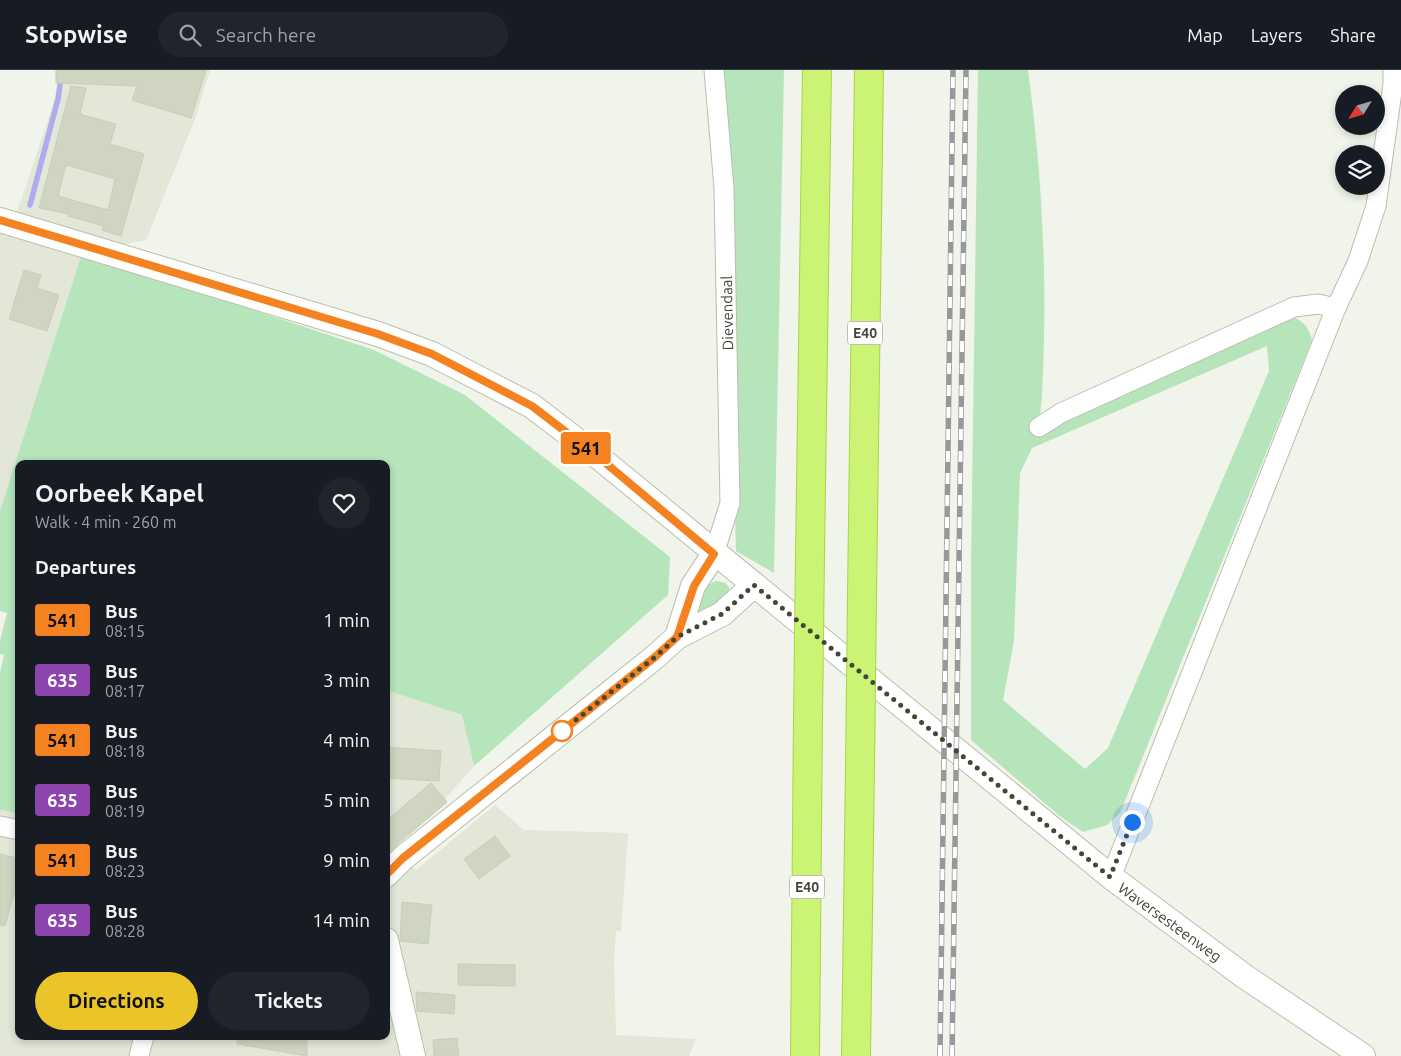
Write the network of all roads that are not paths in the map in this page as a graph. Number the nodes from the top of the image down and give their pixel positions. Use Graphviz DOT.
graph roads {
  1 [pos="714,70"];
  2 [pos="817,70"];
  3 [pos="869,70"];
  4 [pos="1393,70"];
  5 [pos="0,220"];
  6 [pos="1336,308"];
  7 [pos="1039,426"];
  8 [pos="714,554"];
  9 [pos="754,585"];
  10 [pos="677,637"];
  11 [pos="0,826"];
  12 [pos="15,829"];
  13 [pos="390,871"];
  14 [pos="1110,877"];
  15 [pos="390,957"];
  16 [pos="143,1040"];
  17 [pos="139,1056"];
  18 [pos="413,1056"];
  19 [pos="805,1056"];
  20 [pos="856,1056"];
  21 [pos="1364,1056"];
  1 -- 8 [label="street, Dievendaal"];
  2 -- 19 [label="highway, E40, bridge"];
  3 -- 20 [label="highway, E40, bridge"];
  4 -- 6 [label="street"];
  5 -- 8 [label="street, Waversesteenweg"];
  6 -- 7 [label="street"];
  6 -- 14 [label="street"];
  8 -- 9 [label="street, Waversesteenweg"];
  8 -- 10 [label="street"];
  9 -- 10 [label="street"];
  9 -- 14 [label="street, Waversesteenweg"];
  10 -- 13 [label="street"];
  11 -- 12 [label="street"];
  14 -- 21 [label="street, Waversesteenweg"];
  15 -- 18 [label="street"];
  16 -- 17 [label="street"];
}
